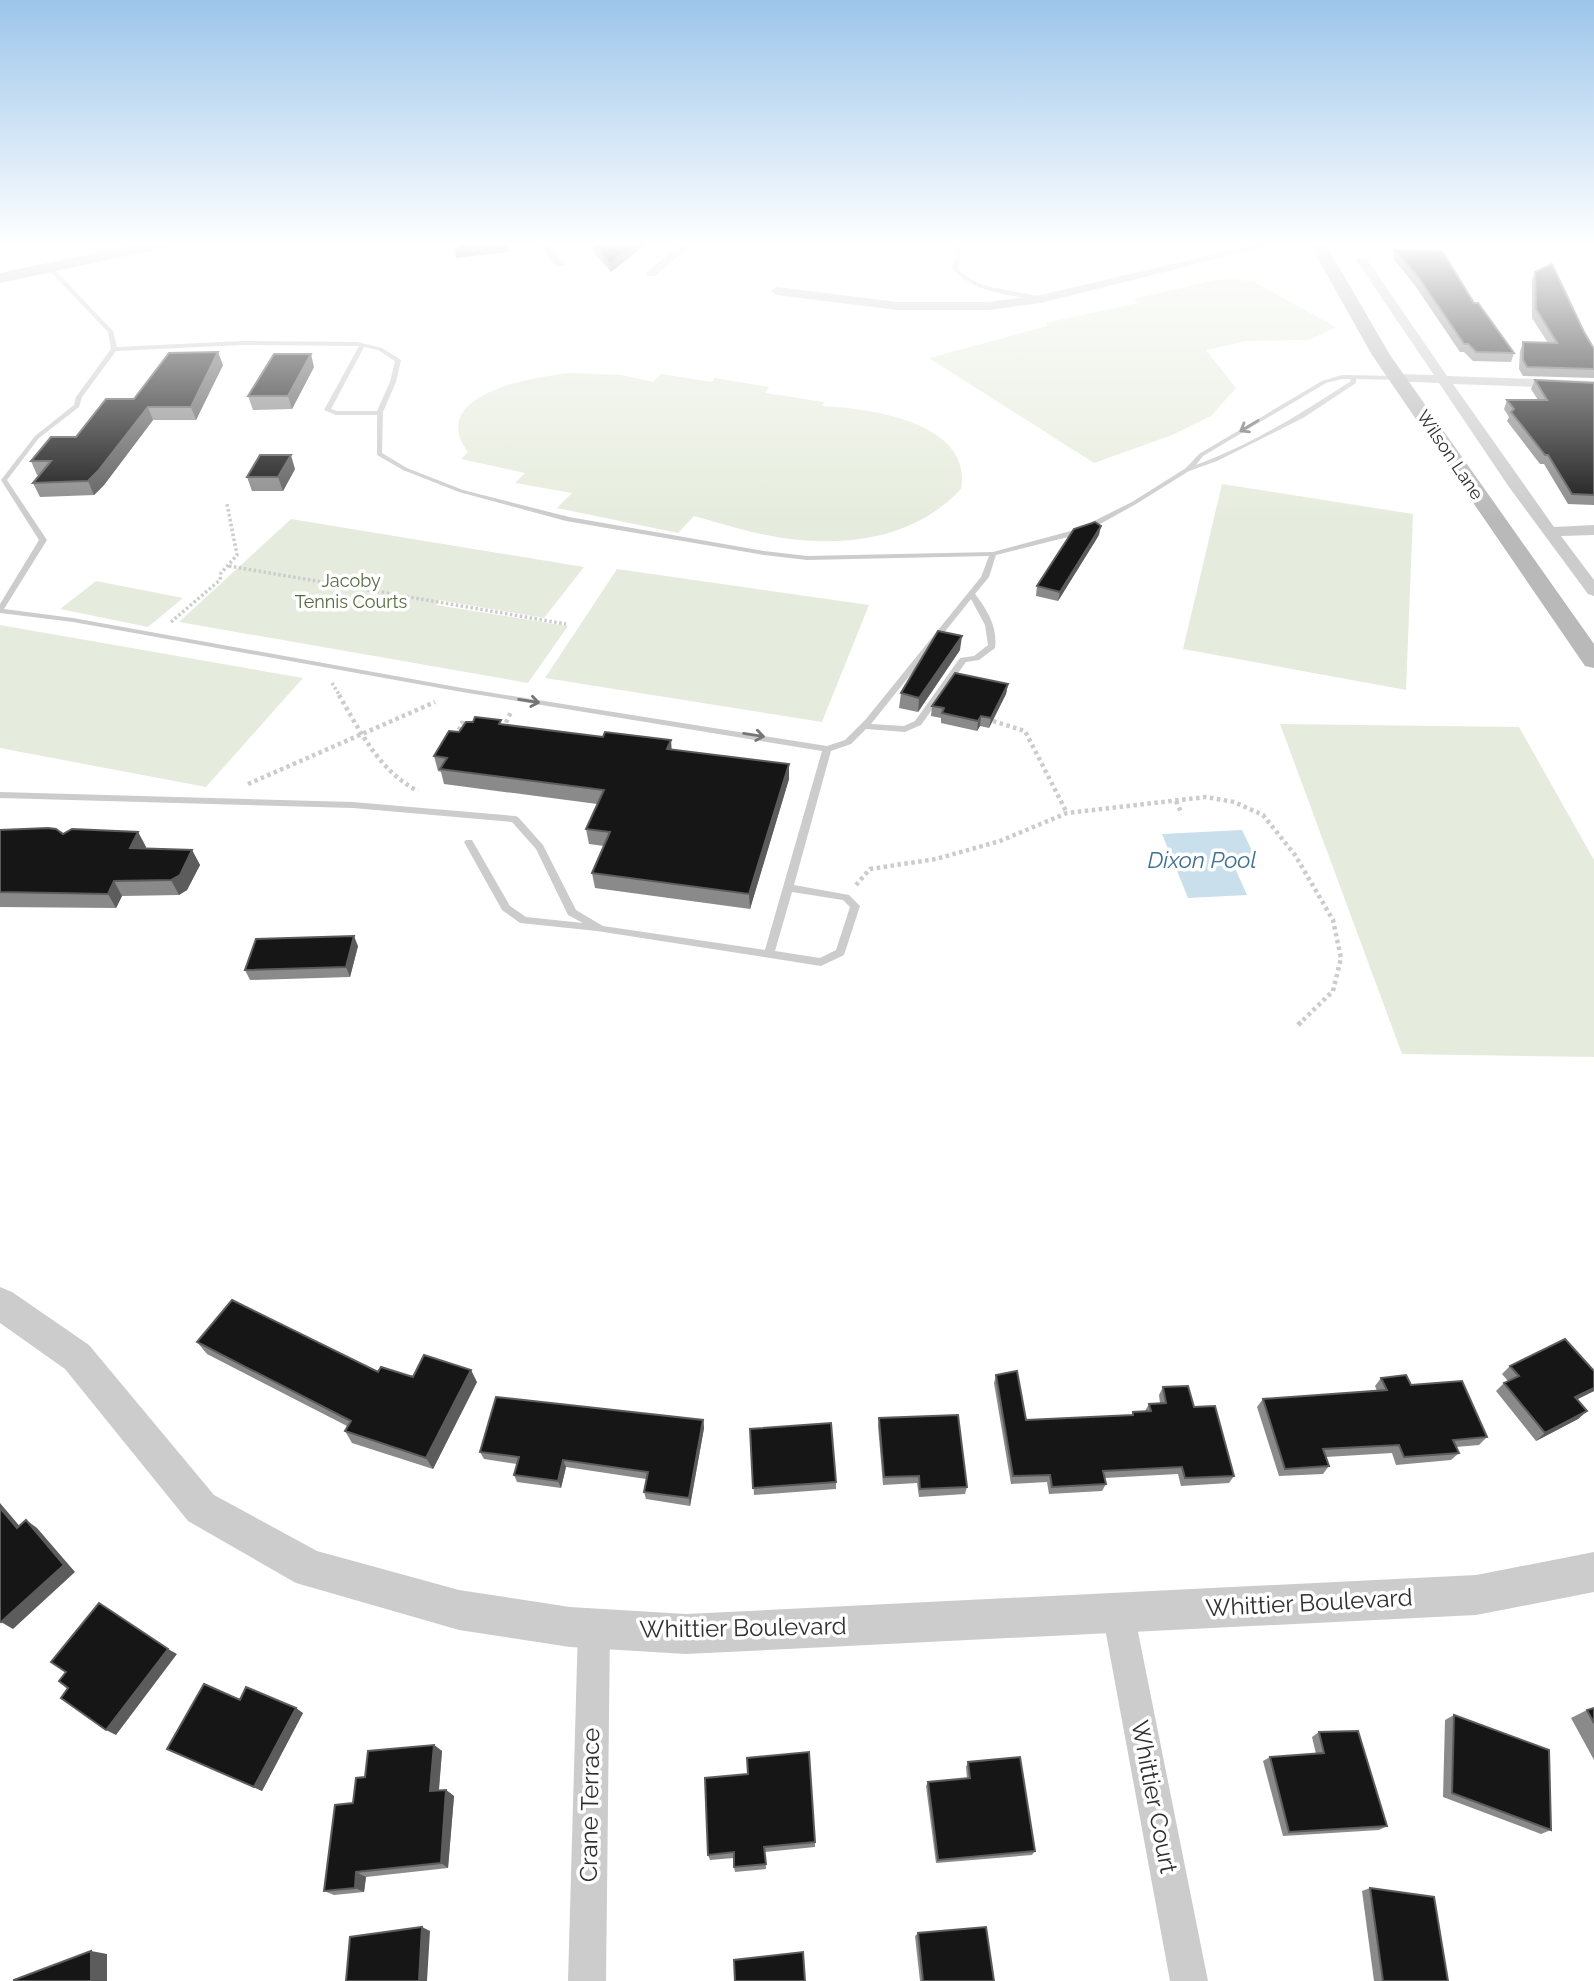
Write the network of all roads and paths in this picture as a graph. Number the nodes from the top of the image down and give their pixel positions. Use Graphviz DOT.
graph roads {
  1 [pos="111,334"];
  2 [pos="1369,334"];
  3 [pos="1413,334"];
  4 [pos="362,345"];
  5 [pos="114,349"];
  6 [pos="1353,377"];
  7 [pos="1399,378"];
  8 [pos="1443,379"];
  9 [pos="1594,385"];
  10 [pos="1293,399"];
  11 [pos="1317,407"];
  12 [pos="1277,409"];
  13 [pos="380,413"];
  14 [pos="1301,417"];
  15 [pos="1187,470"];
  16 [pos="227,503"];
  17 [pos="1594,530"];
  18 [pos="1550,531"];
  19 [pos="993,554"];
  20 [pos="229,566"];
  21 [pos="1594,591"];
  22 [pos="972,595"];
  23 [pos="0,610"];
  24 [pos="566,624"];
  25 [pos="165,628"];
  26 [pos="1594,661"];
  27 [pos="320,665"];
  28 [pos="462,690"];
  29 [pos="512,712"];
  30 [pos="993,721"];
  31 [pos="475,725"];
  32 [pos="864,726"];
  33 [pos="458,730"];
  34 [pos="515,731"];
  35 [pos="364,733"];
  36 [pos="827,749"];
  37 [pos="426,794"];
  38 [pos="0,795"];
  39 [pos="1176,801"];
  40 [pos="209,802"];
  41 [pos="1067,813"];
  42 [pos="1182,814"];
  43 [pos="469,842"];
  44 [pos="790,888"];
  45 [pos="846,897"];
  46 [pos="601,929"];
  47 [pos="769,954"];
  48 [pos="1298,1025"];
  49 [pos="0,1303"];
  50 [pos="1594,1572"];
  51 [pos="1118,1612"];
  52 [pos="594,1628"];
  53 [pos="587,1981"];
  54 [pos="1189,1981"];
  1 -- 5 [label="lane"];
  2 -- 7 [label="main road, Wilson Lane"];
  3 -- 8 [label="street, Wilson Lane"];
  4 -- 5 [label="lane"];
  4 -- 13 [label="lane"];
  4 -- 13 [label="lane"];
  5 -- 23 [label="lane"];
  6 -- 7 [label="lane"];
  6 -- 10 [label="lane"];
  6 -- 11 [label="lane"];
  7 -- 8 [label="street"];
  7 -- 26 [label="main road, Wilson Lane"];
  8 -- 9 [label="street"];
  8 -- 18 [label="street, Wilson Lane"];
  10 -- 11 [label="lane"];
  10 -- 12 [label="lane"];
  11 -- 14 [label="lane"];
  12 -- 14 [label="lane"];
  12 -- 15 [label="lane, one-way"];
  13 -- 19 [label="lane"];
  14 -- 15 [label="lane"];
  15 -- 19 [label="lane"];
  16 -- 20 [label="path"];
  17 -- 18 [label="street"];
  18 -- 21 [label="street, Wilson Lane"];
  19 -- 22 [label="lane"];
  20 -- 24 [label="path"];
  20 -- 25 [label="path"];
  22 -- 32 [label="lane"];
  22 -- 32 [label="lane"];
  23 -- 27 [label="lane"];
  27 -- 28 [label="lane"];
  27 -- 35 [label="path"];
  28 -- 35 [label="path"];
  28 -- 36 [label="lane, one-way"];
  29 -- 34 [label="path"];
  30 -- 41 [label="path"];
  31 -- 33 [label="path"];
  32 -- 36 [label="lane"];
  35 -- 37 [label="path"];
  35 -- 40 [label="path"];
  36 -- 44 [label="lane"];
  38 -- 40 [label="lane"];
  39 -- 41 [label="path"];
  39 -- 42 [label="path"];
  39 -- 48 [label="path"];
  40 -- 46 [label="lane"];
  41 -- 45 [label="path"];
  43 -- 46 [label="lane"];
  44 -- 45 [label="lane"];
  44 -- 47 [label="lane"];
  45 -- 47 [label="lane"];
  46 -- 47 [label="lane"];
  49 -- 52 [label="street, Whittier Boulevard"];
  50 -- 51 [label="street, Whittier Boulevard"];
  51 -- 52 [label="street, Whittier Boulevard"];
  51 -- 54 [label="street, Whittier Court"];
  52 -- 53 [label="street, Crane Terrace"];
}
